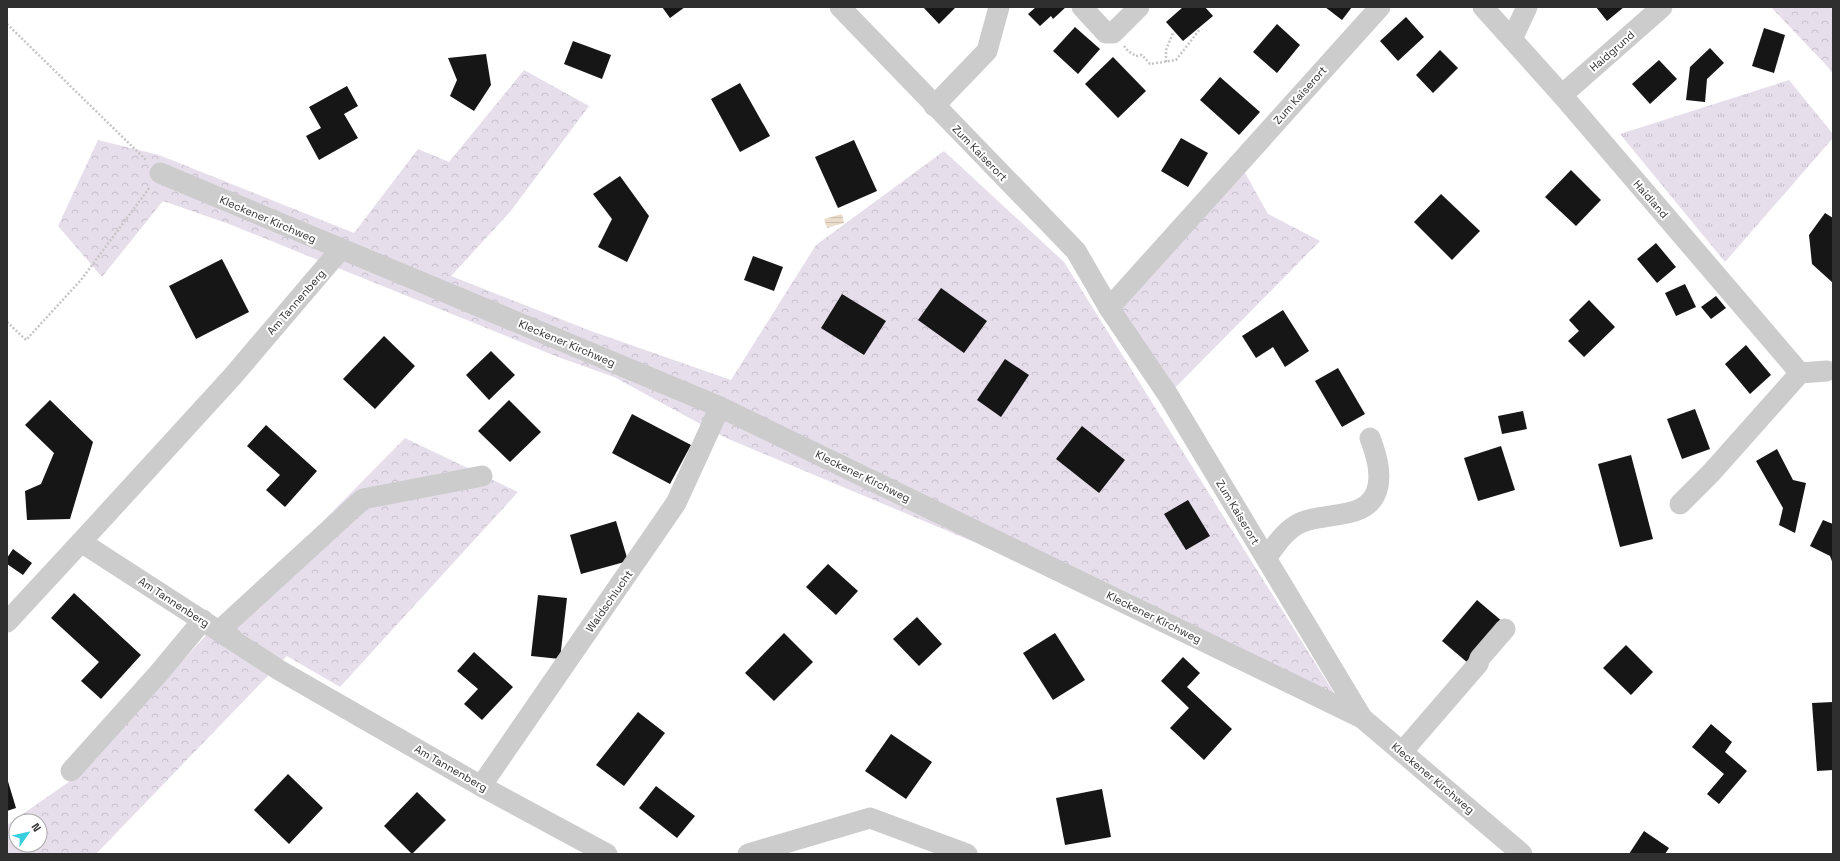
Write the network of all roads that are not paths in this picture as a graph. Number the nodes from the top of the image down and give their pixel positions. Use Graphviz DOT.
graph roads {
  1 [pos="840,7"];
  2 [pos="999,7"];
  3 [pos="1082,7"];
  4 [pos="1139,7"];
  5 [pos="1380,7"];
  6 [pos="1482,7"];
  7 [pos="1527,7"];
  8 [pos="1662,7"];
  9 [pos="1512,39"];
  10 [pos="1562,95"];
  11 [pos="934,106"];
  12 [pos="160,173"];
  13 [pos="341,249"];
  14 [pos="1109,308"];
  15 [pos="1827,371"];
  16 [pos="1800,373"];
  17 [pos="720,407"];
  18 [pos="1370,438"];
  19 [pos="482,476"];
  20 [pos="1680,504"];
  21 [pos="81,542"];
  22 [pos="1266,558"];
  23 [pos="203,620"];
  24 [pos="7,622"];
  25 [pos="1505,629"];
  26 [pos="279,670"];
  27 [pos="1362,718"];
  28 [pos="1402,752"];
  29 [pos="71,771"];
  30 [pos="481,786"];
  31 [pos="607,854"];
  32 [pos="748,854"];
  33 [pos="967,854"];
  34 [pos="1522,854"];
  1 -- 11 [label="street, Zum Kaiserort"];
  2 -- 11 [label="street"];
  3 -- 4 [label="street"];
  5 -- 14 [label="street, Zum Kaiserort"];
  6 -- 9 [label="street, Haidland"];
  7 -- 9 [label="street"];
  8 -- 10 [label="street, Haidgrund"];
  9 -- 10 [label="street, Haidland"];
  10 -- 16 [label="street, Haidland"];
  11 -- 14 [label="street, Zum Kaiserort"];
  12 -- 13 [label="street, Kleckener Kirchweg"];
  13 -- 17 [label="street, Kleckener Kirchweg"];
  13 -- 21 [label="street, Am Tannenberg"];
  14 -- 22 [label="street, Zum Kaiserort"];
  15 -- 16 [label="street"];
  16 -- 20 [label="street"];
  17 -- 27 [label="street, Kleckener Kirchweg"];
  17 -- 30 [label="street, Waldschlucht"];
  18 -- 22 [label="street"];
  19 -- 26 [label="street"];
  21 -- 23 [label="street, Am Tannenberg"];
  21 -- 24 [label="street"];
  22 -- 27 [label="street, Zum Kaiserort"];
  23 -- 26 [label="street, Am Tannenberg"];
  23 -- 29 [label="street"];
  25 -- 28 [label="street"];
  26 -- 30 [label="street, Am Tannenberg"];
  27 -- 28 [label="street, Kleckener Kirchweg"];
  28 -- 34 [label="street, Kleckener Kirchweg"];
  30 -- 31 [label="street, Am Tannenberg"];
  32 -- 33 [label="street"];
}
